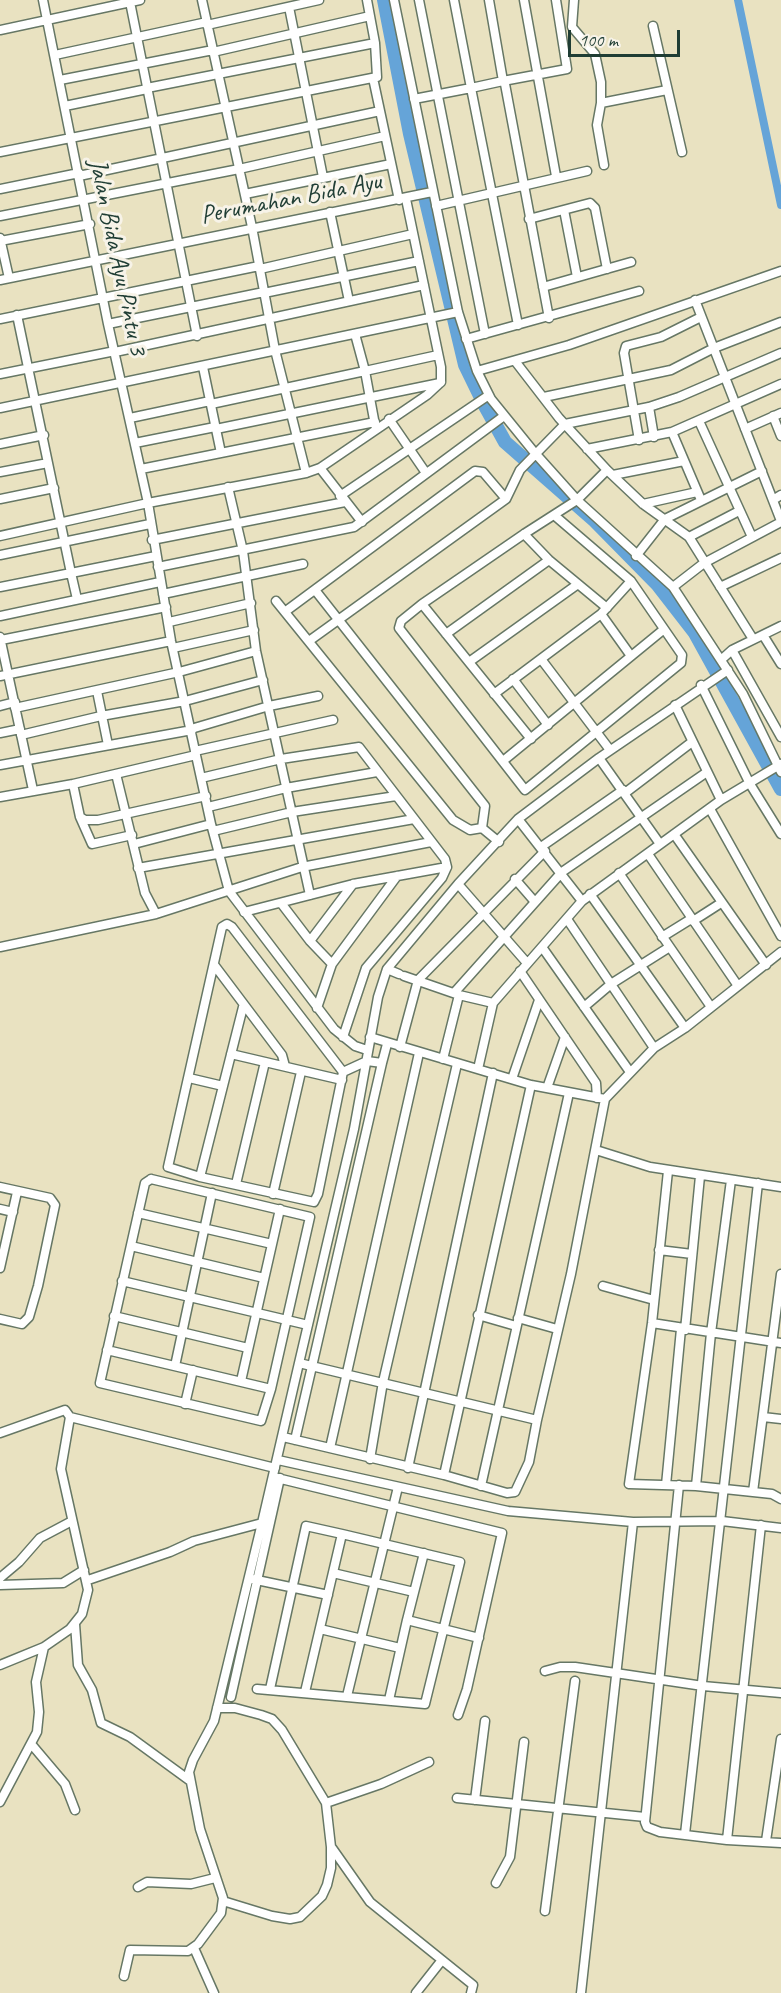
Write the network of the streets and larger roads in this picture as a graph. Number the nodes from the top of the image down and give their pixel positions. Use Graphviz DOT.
graph roads {
  1 [pos="44,0"];
  2 [pos="140,0"];
  3 [pos="202,0"];
  4 [pos="319,0"];
  5 [pos="367,0"];
  6 [pos="394,0"];
  7 [pos="419,0"];
  8 [pos="454,0"];
  9 [pos="489,0"];
  10 [pos="524,0"];
  11 [pos="556,0"];
  12 [pos="574,0"];
  13 [pos="130,2"];
  14 [pos="289,7"];
  15 [pos="370,16"];
  16 [pos="48,20"];
  17 [pos="207,23"];
  18 [pos="653,26"];
  19 [pos="0,30"];
  20 [pos="294,32"];
  21 [pos="137,37"];
  22 [pos="375,43"];
  23 [pos="213,51"];
  24 [pos="55,55"];
  25 [pos="300,58"];
  26 [pos="142,63"];
  27 [pos="376,74"];
  28 [pos="219,75"];
  29 [pos="538,75"];
  30 [pos="60,80"];
  31 [pos="503,81"];
  32 [pos="147,88"];
  33 [pos="471,88"];
  34 [pos="667,90"];
  35 [pos="307,91"];
  36 [pos="436,94"];
  37 [pos="414,99"];
  38 [pos="601,103"];
  39 [pos="65,106"];
  40 [pos="226,107"];
  41 [pos="380,111"];
  42 [pos="154,121"];
  43 [pos="313,125"];
  44 [pos="385,136"];
  45 [pos="71,138"];
  46 [pos="233,142"];
  47 [pos="0,152"];
  48 [pos="318,152"];
  49 [pos="682,152"];
  50 [pos="160,157"];
  51 [pos="391,164"];
  52 [pos="604,165"];
  53 [pos="239,169"];
  54 [pos="587,171"];
  55 [pos="79,174"];
  56 [pos="556,176"];
  57 [pos="323,177"];
  58 [pos="165,183"];
  59 [pos="522,184"];
  60 [pos="0,189"];
  61 [pos="490,191"];
  62 [pos="427,193"];
  63 [pos="245,194"];
  64 [pos="84,198"];
  65 [pos="403,199"];
  66 [pos="457,200"];
  67 [pos="436,206"];
  68 [pos="564,210"];
  69 [pos="330,213"];
  70 [pos="0,216"];
  71 [pos="529,219"];
  72 [pos="90,224"];
  73 [pos="252,227"];
  74 [pos="413,234"];
  75 [pos="0,240"];
  76 [pos="176,243"];
  77 [pos="338,252"];
  78 [pos="419,261"];
  79 [pos="98,262"];
  80 [pos="631,262"];
  81 [pos="259,267"];
  82 [pos="607,269"];
  83 [pos="781,271"];
  84 [pos="344,277"];
  85 [pos="577,277"];
  86 [pos="4,279"];
  87 [pos="184,282"];
  88 [pos="424,285"];
  89 [pos="543,286"];
  90 [pos="639,291"];
  91 [pos="264,292"];
  92 [pos="104,300"];
  93 [pos="695,300"];
  94 [pos="349,301"];
  95 [pos="190,308"];
  96 [pos="454,313"];
  97 [pos="17,315"];
  98 [pos="701,317"];
  99 [pos="549,318"];
  100 [pos="0,319"];
  101 [pos="269,319"];
  102 [pos="430,319"];
  103 [pos="781,322"];
  104 [pos="108,324"];
  105 [pos="518,325"];
  106 [pos="355,334"];
  107 [pos="485,334"];
  108 [pos="196,336"];
  109 [pos="466,339"];
  110 [pos="714,348"];
  111 [pos="275,350"];
  112 [pos="115,352"];
  113 [pos="781,353"];
  114 [pos="438,355"];
  115 [pos="516,362"];
  116 [pos="203,366"];
  117 [pos="28,368"];
  118 [pos="365,371"];
  119 [pos="477,371"];
  120 [pos="0,374"];
  121 [pos="724,377"];
  122 [pos="630,380"];
  123 [pos="441,382"];
  124 [pos="122,384"];
  125 [pos="781,384"];
  126 [pos="284,387"];
  127 [pos="487,396"];
  128 [pos="371,397"];
  129 [pos="544,397"];
  130 [pos="34,402"];
  131 [pos="210,402"];
  132 [pos="735,403"];
  133 [pos="649,407"];
  134 [pos="0,408"];
  135 [pos="634,410"];
  136 [pos="291,412"];
  137 [pos="777,415"];
  138 [pos="130,418"];
  139 [pos="389,419"];
  140 [pos="498,420"];
  141 [pos="699,421"];
  142 [pos="566,424"];
  143 [pos="375,425"];
  144 [pos="216,428"];
  145 [pos="745,429"];
  146 [pos="672,432"];
  147 [pos="44,435"];
  148 [pos="654,436"];
  149 [pos="781,436"];
  150 [pos="298,439"];
  151 [pos="639,440"];
  152 [pos="0,444"];
  153 [pos="135,444"];
  154 [pos="409,448"];
  155 [pos="587,449"];
  156 [pos="221,453"];
  157 [pos="534,457"];
  158 [pos="684,461"];
  159 [pos="48,463"];
  160 [pos="320,468"];
  161 [pos="141,469"];
  162 [pos="762,471"];
  163 [pos="0,472"];
  164 [pos="610,472"];
  165 [pos="306,473"];
  166 [pos="426,473"];
  167 [pos="729,486"];
  168 [pos="228,487"];
  169 [pos="54,488"];
  170 [pos="699,496"];
  171 [pos="777,497"];
  172 [pos="0,499"];
  173 [pos="343,499"];
  174 [pos="506,499"];
  175 [pos="148,502"];
  176 [pos="574,502"];
  177 [pos="643,504"];
  178 [pos="739,511"];
  179 [pos="554,515"];
  180 [pos="664,519"];
  181 [pos="781,521"];
  182 [pos="62,522"];
  183 [pos="362,522"];
  184 [pos="150,524"];
  185 [pos="237,525"];
  186 [pos="524,534"];
  187 [pos="0,536"];
  188 [pos="689,537"];
  189 [pos="752,537"];
  190 [pos="152,540"];
  191 [pos="65,544"];
  192 [pos="243,551"];
  193 [pos="0,555"];
  194 [pos="156,556"];
  195 [pos="636,556"];
  196 [pos="781,558"];
  197 [pos="549,560"];
  198 [pos="704,562"];
  199 [pos="303,564"];
  200 [pos="158,567"];
  201 [pos="71,573"];
  202 [pos="248,577"];
  203 [pos="631,581"];
  204 [pos="160,582"];
  205 [pos="578,584"];
  206 [pos="0,587"];
  207 [pos="673,587"];
  208 [pos="720,587"];
  209 [pos="315,590"];
  210 [pos="163,594"];
  211 [pos="77,600"];
  212 [pos="276,601"];
  213 [pos="251,603"];
  214 [pos="422,604"];
  215 [pos="166,607"];
  216 [pos="286,610"];
  217 [pos="604,611"];
  218 [pos="0,615"];
  219 [pos="337,621"];
  220 [pos="169,622"];
  221 [pos="781,626"];
  222 [pos="254,630"];
  223 [pos="663,630"];
  224 [pos="447,634"];
  225 [pos="763,635"];
  226 [pos="0,639"];
  227 [pos="753,639"];
  228 [pos="309,641"];
  229 [pos="172,644"];
  230 [pos="732,650"];
  231 [pos="256,651"];
  232 [pos="631,656"];
  233 [pos="541,659"];
  234 [pos="722,659"];
  235 [pos="469,662"];
  236 [pos="781,664"];
  237 [pos="725,671"];
  238 [pos="179,672"];
  239 [pos="4,675"];
  240 [pos="513,679"];
  241 [pos="263,680"];
  242 [pos="704,684"];
  243 [pos="97,691"];
  244 [pos="494,694"];
  245 [pos="318,696"];
  246 [pos="185,701"];
  247 [pos="575,703"];
  248 [pos="15,705"];
  249 [pos="675,705"];
  250 [pos="0,706"];
  251 [pos="269,706"];
  252 [pos="101,716"];
  253 [pos="333,720"];
  254 [pos="548,725"];
  255 [pos="191,729"];
  256 [pos="598,731"];
  257 [pos="21,732"];
  258 [pos="275,732"];
  259 [pos="0,733"];
  260 [pos="781,737"];
  261 [pos="531,740"];
  262 [pos="692,742"];
  263 [pos="108,745"];
  264 [pos="610,750"];
  265 [pos="195,753"];
  266 [pos="599,758"];
  267 [pos="281,759"];
  268 [pos="26,760"];
  269 [pos="503,762"];
  270 [pos="0,765"];
  271 [pos="778,767"];
  272 [pos="377,772"];
  273 [pos="707,772"];
  274 [pos="116,774"];
  275 [pos="201,778"];
  276 [pos="73,784"];
  277 [pos="750,784"];
  278 [pos="286,788"];
  279 [pos="33,790"];
  280 [pos="624,792"];
  281 [pos="206,796"];
  282 [pos="396,796"];
  283 [pos="0,797"];
  284 [pos="721,800"];
  285 [pos="208,807"];
  286 [pos="710,809"];
  287 [pos="292,812"];
  288 [pos="127,814"];
  289 [pos="640,816"];
  290 [pos="80,817"];
  291 [pos="414,819"];
  292 [pos="518,819"];
  293 [pos="212,827"];
  294 [pos="482,828"];
  295 [pos="674,834"];
  296 [pos="781,834"];
  297 [pos="298,838"];
  298 [pos="133,840"];
  299 [pos="431,842"];
  300 [pos="499,842"];
  301 [pos="660,844"];
  302 [pos="543,849"];
  303 [pos="217,853"];
  304 [pos="648,854"];
  305 [pos="302,867"];
  306 [pos="447,867"];
  307 [pos="138,868"];
  308 [pos="562,872"];
  309 [pos="619,873"];
  310 [pos="397,876"];
  311 [pos="515,879"];
  312 [pos="353,884"];
  313 [pos="458,885"];
  314 [pos="229,891"];
  315 [pos="590,894"];
  316 [pos="310,895"];
  317 [pos="582,900"];
  318 [pos="535,902"];
  319 [pos="280,903"];
  320 [pos="722,903"];
  321 [pos="244,912"];
  322 [pos="483,913"];
  323 [pos="156,914"];
  324 [pos="567,919"];
  325 [pos="692,920"];
  326 [pos="504,936"];
  327 [pos="781,936"];
  328 [pos="662,937"];
  329 [pos="310,941"];
  330 [pos="0,947"];
  331 [pos="542,947"];
  332 [pos="668,948"];
  333 [pos="781,952"];
  334 [pos="527,963"];
  335 [pos="332,964"];
  336 [pos="639,965"];
  337 [pos="766,965"];
  338 [pos="215,966"];
  339 [pos="287,968"];
  340 [pos="387,969"];
  341 [pos="520,971"];
  342 [pos="273,979"];
  343 [pos="418,981"];
  344 [pos="610,984"];
  345 [pos="738,986"];
  346 [pos="456,994"];
  347 [pos="539,1000"];
  348 [pos="493,1003"];
  349 [pos="243,1007"];
  350 [pos="584,1007"];
  351 [pos="711,1007"];
  352 [pos="317,1008"];
  353 [pos="685,1028"];
  354 [pos="565,1036"];
  355 [pos="343,1037"];
  356 [pos="370,1037"];
  357 [pos="387,1044"];
  358 [pos="400,1047"];
  359 [pos="654,1048"];
  360 [pos="367,1050"];
  361 [pos="419,1053"];
  362 [pos="231,1054"];
  363 [pos="443,1059"];
  364 [pos="265,1062"];
  365 [pos="382,1063"];
  366 [pos="360,1064"];
  367 [pos="457,1064"];
  368 [pos="285,1066"];
  369 [pos="478,1069"];
  370 [pos="301,1072"];
  371 [pos="630,1072"];
  372 [pos="494,1073"];
  373 [pos="343,1076"];
  374 [pos="189,1078"];
  375 [pos="512,1079"];
  376 [pos="531,1085"];
  377 [pos="223,1086"];
  378 [pos="547,1088"];
  379 [pos="569,1094"];
  380 [pos="601,1098"];
  381 [pos="596,1150"];
  382 [pos="664,1170"];
  383 [pos="700,1176"];
  384 [pos="200,1177"];
  385 [pos="731,1180"];
  386 [pos="758,1183"];
  387 [pos="236,1185"];
  388 [pos="0,1187"];
  389 [pos="781,1187"];
  390 [pos="17,1192"];
  391 [pos="212,1193"];
  392 [pos="273,1194"];
  393 [pos="0,1209"];
  394 [pos="280,1209"];
  395 [pos="13,1212"];
  396 [pos="138,1213"];
  397 [pos="204,1227"];
  398 [pos="272,1244"];
  399 [pos="131,1246"];
  400 [pos="2,1248"];
  401 [pos="659,1250"];
  402 [pos="692,1254"];
  403 [pos="196,1262"];
  404 [pos="0,1268"];
  405 [pos="781,1274"];
  406 [pos="264,1278"];
  407 [pos="122,1281"];
  408 [pos="603,1286"];
  409 [pos="189,1298"];
  410 [pos="654,1300"];
  411 [pos="256,1314"];
  412 [pos="478,1315"];
  413 [pos="114,1316"];
  414 [pos="0,1319"];
  415 [pos="289,1321"];
  416 [pos="517,1322"];
  417 [pos="652,1323"];
  418 [pos="306,1325"];
  419 [pos="557,1329"];
  420 [pos="683,1329"];
  421 [pos="183,1332"];
  422 [pos="711,1333"];
  423 [pos="741,1336"];
  424 [pos="777,1342"];
  425 [pos="248,1348"];
  426 [pos="107,1350"];
  427 [pos="298,1363"];
  428 [pos="175,1366"];
  429 [pos="312,1366"];
  430 [pos="193,1371"];
  431 [pos="346,1374"];
  432 [pos="241,1382"];
  433 [pos="383,1382"];
  434 [pos="271,1389"];
  435 [pos="423,1391"];
  436 [pos="459,1400"];
  437 [pos="185,1404"];
  438 [pos="498,1411"];
  439 [pos="70,1417"];
  440 [pos="763,1418"];
  441 [pos="781,1419"];
  442 [pos="537,1420"];
  443 [pos="0,1433"];
  444 [pos="283,1437"];
  445 [pos="295,1440"];
  446 [pos="330,1448"];
  447 [pos="370,1459"];
  448 [pos="277,1464"];
  449 [pos="408,1468"];
  450 [pos="444,1475"];
  451 [pos="276,1478"];
  452 [pos="666,1485"];
  453 [pos="678,1485"];
  454 [pos="481,1486"];
  455 [pos="696,1486"];
  456 [pos="398,1487"];
  457 [pos="724,1489"];
  458 [pos="753,1492"];
  459 [pos="781,1499"];
  460 [pos="394,1506"];
  461 [pos="72,1521"];
  462 [pos="675,1521"];
  463 [pos="722,1521"];
  464 [pos="633,1522"];
  465 [pos="262,1523"];
  466 [pos="761,1525"];
  467 [pos="781,1528"];
  468 [pos="342,1534"];
  469 [pos="384,1544"];
  470 [pos="424,1553"];
  471 [pos="84,1570"];
  472 [pos="333,1574"];
  473 [pos="0,1578"];
  474 [pos="88,1580"];
  475 [pos="254,1580"];
  476 [pos="374,1583"];
  477 [pos="0,1586"];
  478 [pos="292,1588"];
  479 [pos="414,1592"];
  480 [pos="328,1595"];
  481 [pos="407,1620"];
  482 [pos="75,1624"];
  483 [pos="320,1629"];
  484 [pos="443,1630"];
  485 [pos="478,1638"];
  486 [pos="360,1639"];
  487 [pos="44,1647"];
  488 [pos="400,1648"];
  489 [pos="0,1665"];
  490 [pos="545,1671"];
  491 [pos="616,1675"];
  492 [pos="661,1680"];
  493 [pos="575,1681"];
  494 [pos="703,1686"];
  495 [pos="257,1689"];
  496 [pos="270,1689"];
  497 [pos="744,1689"];
  498 [pos="305,1692"];
  499 [pos="781,1693"];
  500 [pos="347,1696"];
  501 [pos="231,1697"];
  502 [pos="389,1700"];
  503 [pos="217,1708"];
  504 [pos="458,1715"];
  505 [pos="485,1721"];
  506 [pos="781,1739"];
  507 [pos="524,1742"];
  508 [pos="32,1745"];
  509 [pos="429,1762"];
  510 [pos="189,1780"];
  511 [pos="457,1798"];
  512 [pos="475,1800"];
  513 [pos="0,1802"];
  514 [pos="326,1803"];
  515 [pos="518,1804"];
  516 [pos="560,1809"];
  517 [pos="75,1810"];
  518 [pos="602,1812"];
  519 [pos="645,1817"];
  520 [pos="685,1834"];
  521 [pos="727,1840"];
  522 [pos="766,1841"];
  523 [pos="781,1843"];
  524 [pos="331,1847"];
  525 [pos="215,1878"];
  526 [pos="495,1883"];
  527 [pos="138,1887"];
  528 [pos="223,1901"];
  529 [pos="545,1911"];
  530 [pos="194,1948"];
  531 [pos="442,1960"];
  532 [pos="124,1976"];
  533 [pos="214,1993"];
  534 [pos="416,1993"];
  535 [pos="471,1993"];
  536 [pos="581,1993"];
  1 -- 16 [label="street, Jalan Bida Ayu Pintu 3"];
  2 -- 13 [label="street"];
  3 -- 17 [label="street"];
  4 -- 14 [label="street"];
  5 -- 15 [label="street"];
  6 -- 37 [label="street"];
  7 -- 36 [label="street"];
  8 -- 33 [label="street"];
  9 -- 31 [label="street"];
  10 -- 29 [label="street"];
  11 -- 29 [label="street"];
  12 -- 38 [label="street"];
  13 -- 16 [label="street"];
  13 -- 21 [label="street"];
  14 -- 17 [label="street"];
  14 -- 20 [label="street"];
  15 -- 20 [label="street"];
  15 -- 22 [label="street"];
  16 -- 19 [label="street"];
  16 -- 24 [label="street, Jalan Bida Ayu Pintu 3"];
  17 -- 21 [label="street"];
  17 -- 23 [label="street"];
  18 -- 34 [label="street"];
  20 -- 23 [label="street"];
  20 -- 25 [label="street"];
  21 -- 24 [label="street"];
  21 -- 26 [label="street"];
  22 -- 25 [label="street"];
  22 -- 27 [label="street"];
  23 -- 26 [label="street"];
  23 -- 28 [label="street"];
  24 -- 30 [label="street, Jalan Bida Ayu Pintu 3"];
  25 -- 28 [label="street"];
  25 -- 35 [label="street"];
  26 -- 30 [label="street"];
  26 -- 32 [label="street"];
  27 -- 35 [label="street"];
  27 -- 41 [label="street"];
  28 -- 32 [label="street"];
  28 -- 40 [label="street"];
  29 -- 31 [label="street"];
  29 -- 56 [label="street"];
  30 -- 39 [label="street, Jalan Bida Ayu Pintu 3"];
  31 -- 33 [label="street"];
  31 -- 59 [label="street"];
  32 -- 39 [label="street"];
  32 -- 42 [label="street"];
  33 -- 36 [label="street"];
  33 -- 61 [label="street"];
  34 -- 38 [label="street"];
  34 -- 49 [label="street"];
  35 -- 40 [label="street"];
  35 -- 43 [label="street"];
  36 -- 37 [label="street"];
  36 -- 66 [label="street"];
  37 -- 62 [label="street"];
  38 -- 52 [label="street"];
  39 -- 45 [label="street, Jalan Bida Ayu Pintu 3"];
  40 -- 42 [label="street"];
  40 -- 46 [label="street"];
  41 -- 43 [label="street"];
  41 -- 44 [label="street"];
  42 -- 45 [label="street"];
  42 -- 50 [label="street"];
  43 -- 46 [label="street"];
  43 -- 48 [label="street"];
  44 -- 48 [label="street"];
  44 -- 51 [label="street"];
  45 -- 47 [label="street"];
  45 -- 55 [label="street, Jalan Bida Ayu Pintu 3"];
  46 -- 50 [label="street"];
  46 -- 53 [label="street"];
  48 -- 53 [label="street"];
  48 -- 57 [label="street"];
  50 -- 55 [label="street"];
  50 -- 58 [label="street"];
  51 -- 57 [label="street"];
  51 -- 65 [label="street"];
  53 -- 58 [label="street"];
  53 -- 63 [label="street"];
  54 -- 56 [label="street"];
  55 -- 60 [label="street"];
  55 -- 64 [label="street, Jalan Bida Ayu Pintu 3"];
  56 -- 59 [label="street"];
  57 -- 63 [label="street"];
  58 -- 64 [label="street"];
  58 -- 76 [label="street"];
  59 -- 61 [label="street"];
  59 -- 71 [label="street"];
  61 -- 66 [label="street"];
  61 -- 105 [label="street"];
  62 -- 65 [label="street"];
  62 -- 67 [label="street"];
  63 -- 73 [label="street"];
  64 -- 70 [label="street"];
  64 -- 72 [label="street, Jalan Bida Ayu Pintu 3"];
  65 -- 69 [label="street, Perumahan Bida Ayu"];
  65 -- 74 [label="street, Perumahan Bida Ayu"];
  66 -- 67 [label="street"];
  66 -- 107 [label="street"];
  67 -- 96 [label="street"];
  68 -- 71 [label="street"];
  68 -- 82 [label="street"];
  68 -- 85 [label="street"];
  69 -- 73 [label="street, Perumahan Bida Ayu"];
  69 -- 77 [label="street"];
  71 -- 89 [label="street"];
  72 -- 75 [label="street"];
  72 -- 79 [label="street, Jalan Bida Ayu Pintu 3"];
  73 -- 76 [label="street, Perumahan Bida Ayu"];
  73 -- 81 [label="street"];
  74 -- 77 [label="street"];
  74 -- 78 [label="street, Perumahan Bida Ayu"];
  75 -- 86 [label="street"];
  76 -- 79 [label="street, Perumahan Bida Ayu"];
  76 -- 87 [label="street"];
  77 -- 81 [label="street"];
  77 -- 84 [label="street"];
  78 -- 84 [label="street"];
  78 -- 88 [label="street, Perumahan Bida Ayu"];
  79 -- 86 [label="street, Perumahan Bida Ayu"];
  79 -- 92 [label="street, Jalan Bida Ayu Pintu 3"];
  80 -- 82 [label="street"];
  81 -- 87 [label="street"];
  81 -- 91 [label="street"];
  82 -- 85 [label="street"];
  83 -- 93 [label="street"];
  84 -- 91 [label="street"];
  84 -- 94 [label="street"];
  85 -- 89 [label="street"];
  87 -- 92 [label="street"];
  87 -- 95 [label="street"];
  88 -- 94 [label="street"];
  88 -- 102 [label="street, Perumahan Bida Ayu"];
  89 -- 99 [label="street"];
  90 -- 99 [label="street"];
  91 -- 95 [label="street"];
  91 -- 101 [label="street"];
  92 -- 97 [label="street"];
  92 -- 104 [label="street, Jalan Bida Ayu Pintu 3"];
  93 -- 98 [label="street"];
  93 -- 115 [label="street"];
  94 -- 101 [label="street"];
  95 -- 104 [label="street"];
  95 -- 108 [label="street"];
  96 -- 102 [label="street"];
  96 -- 109 [label="street"];
  97 -- 100 [label="street"];
  97 -- 117 [label="street"];
  98 -- 110 [label="street"];
  98 -- 122 [label="street"];
  99 -- 105 [label="street"];
  101 -- 108 [label="street"];
  101 -- 111 [label="street"];
  102 -- 106 [label="street"];
  102 -- 114 [label="street, Perumahan Bida Ayu"];
  103 -- 110 [label="street"];
  104 -- 112 [label="street, Jalan Bida Ayu Pintu 3"];
  105 -- 107 [label="street"];
  106 -- 111 [label="street"];
  106 -- 118 [label="street"];
  107 -- 109 [label="street"];
  108 -- 112 [label="street"];
  109 -- 119 [label="street"];
  110 -- 121 [label="street"];
  110 -- 122 [label="street"];
  111 -- 116 [label="street"];
  111 -- 126 [label="street"];
  112 -- 117 [label="street"];
  112 -- 124 [label="street, Jalan Bida Ayu Pintu 3"];
  113 -- 121 [label="street"];
  114 -- 118 [label="street"];
  114 -- 123 [label="street, Perumahan Bida Ayu"];
  115 -- 119 [label="street"];
  115 -- 129 [label="street"];
  116 -- 124 [label="street"];
  116 -- 131 [label="street"];
  117 -- 120 [label="street"];
  117 -- 130 [label="street"];
  118 -- 126 [label="street"];
  118 -- 128 [label="street"];
  119 -- 127 [label="street"];
  121 -- 132 [label="street"];
  121 -- 133 [label="street"];
  122 -- 129 [label="street"];
  122 -- 135 [label="street"];
  123 -- 128 [label="street"];
  123 -- 139 [label="street"];
  124 -- 130 [label="street"];
  124 -- 138 [label="street, Jalan Bida Ayu Pintu 3"];
  125 -- 132 [label="street"];
  126 -- 131 [label="street"];
  126 -- 136 [label="street"];
  127 -- 140 [label="street"];
  127 -- 154 [label="street"];
  128 -- 136 [label="street"];
  128 -- 143 [label="street"];
  129 -- 142 [label="street"];
  130 -- 134 [label="street"];
  130 -- 147 [label="street"];
  131 -- 138 [label="street"];
  131 -- 144 [label="street"];
  132 -- 141 [label="street"];
  132 -- 145 [label="street"];
  133 -- 135 [label="street"];
  133 -- 148 [label="street"];
  135 -- 142 [label="street"];
  135 -- 151 [label="street"];
  136 -- 144 [label="street"];
  136 -- 150 [label="street"];
  137 -- 145 [label="street"];
  137 -- 149 [label="street"];
  138 -- 153 [label="street, Jalan Bida Ayu Pintu 3"];
  139 -- 143 [label="street"];
  139 -- 154 [label="street"];
  140 -- 157 [label="street"];
  140 -- 166 [label="street"];
  141 -- 146 [label="street"];
  141 -- 167 [label="street"];
  142 -- 155 [label="street"];
  142 -- 157 [label="street"];
  143 -- 150 [label="street"];
  143 -- 160 [label="street"];
  144 -- 153 [label="street"];
  144 -- 156 [label="street"];
  145 -- 162 [label="street"];
  146 -- 148 [label="street"];
  146 -- 158 [label="street"];
  147 -- 152 [label="street"];
  147 -- 159 [label="street"];
  148 -- 151 [label="street"];
  150 -- 156 [label="street"];
  150 -- 165 [label="street"];
  151 -- 155 [label="street"];
  153 -- 161 [label="street, Jalan Bida Ayu Pintu 3"];
  154 -- 166 [label="street"];
  154 -- 173 [label="street"];
  155 -- 164 [label="street"];
  156 -- 161 [label="street"];
  157 -- 174 [label="street"];
  157 -- 176 [label="street"];
  158 -- 164 [label="street"];
  158 -- 170 [label="street"];
  159 -- 163 [label="street"];
  159 -- 169 [label="street"];
  160 -- 165 [label="street"];
  160 -- 173 [label="street"];
  161 -- 175 [label="street, Jalan Bida Ayu Pintu 3"];
  162 -- 167 [label="street"];
  162 -- 171 [label="street"];
  164 -- 176 [label="street"];
  164 -- 177 [label="street"];
  165 -- 168 [label="street"];
  166 -- 183 [label="street"];
  167 -- 170 [label="street"];
  167 -- 178 [label="street"];
  168 -- 175 [label="street"];
  168 -- 185 [label="street"];
  169 -- 172 [label="street"];
  169 -- 182 [label="street"];
  170 -- 177 [label="street"];
  170 -- 180 [label="street"];
  171 -- 181 [label="street"];
  173 -- 183 [label="street"];
  173 -- 185 [label="street"];
  174 -- 209 [label="street"];
  174 -- 219 [label="street"];
  175 -- 182 [label="street"];
  175 -- 184 [label="street, Jalan Bida Ayu Pintu 3"];
  176 -- 179 [label="street"];
  176 -- 195 [label="street"];
  177 -- 180 [label="street"];
  178 -- 188 [label="street"];
  178 -- 189 [label="street"];
  179 -- 186 [label="street"];
  179 -- 203 [label="street"];
  180 -- 188 [label="street"];
  180 -- 195 [label="street"];
  181 -- 189 [label="street"];
  182 -- 187 [label="street"];
  182 -- 191 [label="street"];
  183 -- 192 [label="street"];
  184 -- 190 [label="street, Jalan Bida Ayu Pintu 3"];
  184 -- 191 [label="street"];
  185 -- 190 [label="street"];
  185 -- 192 [label="street"];
  186 -- 197 [label="street"];
  186 -- 214 [label="street"];
  188 -- 198 [label="street"];
  189 -- 198 [label="street"];
  190 -- 194 [label="street, Jalan Bida Ayu Pintu 3"];
  191 -- 193 [label="street"];
  191 -- 201 [label="street"];
  192 -- 200 [label="street"];
  192 -- 202 [label="street"];
  194 -- 200 [label="street, Jalan Bida Ayu Pintu 3"];
  194 -- 201 [label="street"];
  195 -- 207 [label="street"];
  196 -- 208 [label="street"];
  197 -- 205 [label="street"];
  197 -- 224 [label="street"];
  198 -- 207 [label="street"];
  198 -- 208 [label="street"];
  199 -- 202 [label="street"];
  200 -- 204 [label="street, Jalan Bida Ayu Pintu 3"];
  201 -- 206 [label="street"];
  201 -- 211 [label="street"];
  202 -- 210 [label="street"];
  202 -- 213 [label="street"];
  203 -- 217 [label="street"];
  203 -- 223 [label="street"];
  204 -- 210 [label="street, Jalan Bida Ayu Pintu 3"];
  204 -- 211 [label="street"];
  205 -- 217 [label="street"];
  205 -- 235 [label="street"];
  207 -- 234 [label="street"];
  208 -- 227 [label="street"];
  209 -- 216 [label="street"];
  209 -- 219 [label="street"];
  210 -- 215 [label="street, Jalan Bida Ayu Pintu 3"];
  211 -- 218 [label="street"];
  212 -- 216 [label="street"];
  213 -- 220 [label="street"];
  213 -- 222 [label="street"];
  214 -- 224 [label="street"];
  214 -- 269 [label="street"];
  215 -- 220 [label="street, Jalan Bida Ayu Pintu 3"];
  215 -- 226 [label="street"];
  216 -- 228 [label="street"];
  217 -- 232 [label="street"];
  217 -- 233 [label="street"];
  219 -- 228 [label="street"];
  219 -- 294 [label="street"];
  220 -- 229 [label="street, Jalan Bida Ayu Pintu 3"];
  221 -- 225 [label="street"];
  222 -- 229 [label="street"];
  222 -- 231 [label="street"];
  223 -- 232 [label="street"];
  223 -- 256 [label="street"];
  224 -- 235 [label="street"];
  225 -- 227 [label="street"];
  225 -- 236 [label="street"];
  226 -- 239 [label="street"];
  227 -- 230 [label="street"];
  228 -- 294 [label="street"];
  229 -- 238 [label="street, Jalan Bida Ayu Pintu 3"];
  229 -- 239 [label="street"];
  230 -- 234 [label="street"];
  230 -- 260 [label="street"];
  231 -- 238 [label="street"];
  231 -- 241 [label="street"];
  232 -- 247 [label="street"];
  233 -- 240 [label="street"];
  233 -- 247 [label="street"];
  234 -- 237 [label="street"];
  235 -- 244 [label="street"];
  237 -- 242 [label="street"];
  237 -- 271 [label="street"];
  238 -- 243 [label="street"];
  238 -- 246 [label="street, Jalan Bida Ayu Pintu 3"];
  239 -- 248 [label="street"];
  240 -- 244 [label="street"];
  240 -- 254 [label="street"];
  241 -- 246 [label="street"];
  241 -- 251 [label="street"];
  242 -- 249 [label="street"];
  242 -- 277 [label="street"];
  243 -- 248 [label="street"];
  243 -- 252 [label="street"];
  244 -- 261 [label="street"];
  245 -- 251 [label="street"];
  246 -- 252 [label="street"];
  246 -- 255 [label="street, Jalan Bida Ayu Pintu 3"];
  247 -- 254 [label="street"];
  247 -- 256 [label="street"];
  248 -- 250 [label="street"];
  248 -- 257 [label="street"];
  249 -- 262 [label="street"];
  249 -- 264 [label="street"];
  251 -- 255 [label="street"];
  251 -- 258 [label="street"];
  252 -- 257 [label="street"];
  252 -- 263 [label="street"];
  253 -- 258 [label="street"];
  254 -- 261 [label="street"];
  255 -- 263 [label="street"];
  255 -- 265 [label="street, Jalan Bida Ayu Pintu 3"];
  256 -- 264 [label="street"];
  256 -- 269 [label="street"];
  257 -- 259 [label="street"];
  257 -- 268 [label="street"];
  258 -- 265 [label="street"];
  258 -- 267 [label="street"];
  261 -- 269 [label="street"];
  262 -- 273 [label="street"];
  262 -- 280 [label="street"];
  263 -- 268 [label="street"];
  264 -- 266 [label="street"];
  265 -- 274 [label="street"];
  265 -- 275 [label="street, Jalan Bida Ayu Pintu 3"];
  266 -- 280 [label="street"];
  266 -- 292 [label="street"];
  267 -- 272 [label="street"];
  267 -- 275 [label="street"];
  267 -- 278 [label="street"];
  268 -- 270 [label="street"];
  268 -- 279 [label="street"];
  271 -- 277 [label="street"];
  272 -- 278 [label="street"];
  272 -- 282 [label="street"];
  273 -- 284 [label="street"];
  273 -- 289 [label="street"];
  274 -- 276 [label="street"];
  274 -- 288 [label="street"];
  275 -- 281 [label="street, Jalan Bida Ayu Pintu 3"];
  276 -- 279 [label="street"];
  276 -- 290 [label="street"];
  277 -- 284 [label="street"];
  277 -- 296 [label="street"];
  278 -- 285 [label="street"];
  278 -- 287 [label="street"];
  279 -- 283 [label="street"];
  280 -- 289 [label="street"];
  280 -- 302 [label="street"];
  281 -- 285 [label="street, Jalan Bida Ayu Pintu 3"];
  281 -- 288 [label="street"];
  282 -- 287 [label="street"];
  282 -- 291 [label="street"];
  284 -- 286 [label="street"];
  285 -- 293 [label="street, Jalan Bida Ayu Pintu 3"];
  286 -- 295 [label="street"];
  286 -- 327 [label="street"];
  287 -- 293 [label="street"];
  287 -- 297 [label="street"];
  288 -- 290 [label="street"];
  288 -- 298 [label="street"];
  289 -- 301 [label="street"];
  289 -- 308 [label="street"];
  290 -- 298 [label="street"];
  291 -- 297 [label="street"];
  291 -- 299 [label="street"];
  292 -- 300 [label="street"];
  292 -- 302 [label="street"];
  293 -- 298 [label="street"];
  293 -- 303 [label="street, Jalan Bida Ayu Pintu 3"];
  294 -- 300 [label="street"];
  295 -- 301 [label="street"];
  295 -- 320 [label="street"];
  297 -- 303 [label="street"];
  297 -- 305 [label="street"];
  298 -- 307 [label="street"];
  299 -- 305 [label="street"];
  299 -- 306 [label="street"];
  300 -- 313 [label="street"];
  301 -- 304 [label="street"];
  302 -- 308 [label="street"];
  302 -- 311 [label="street"];
  303 -- 307 [label="street"];
  303 -- 314 [label="street, Jalan Bida Ayu Pintu 3"];
  304 -- 309 [label="street"];
  304 -- 325 [label="street"];
  305 -- 314 [label="street"];
  305 -- 316 [label="street"];
  306 -- 310 [label="street"];
  306 -- 355 [label="street"];
  307 -- 323 [label="street"];
  308 -- 317 [label="street"];
  308 -- 318 [label="street"];
  309 -- 315 [label="street"];
  309 -- 328 [label="street"];
  310 -- 312 [label="street"];
  310 -- 335 [label="street"];
  311 -- 318 [label="street"];
  311 -- 322 [label="street"];
  312 -- 316 [label="street"];
  312 -- 329 [label="street"];
  313 -- 322 [label="street"];
  313 -- 340 [label="street"];
  314 -- 321 [label="street, Jalan Bida Ayu Pintu 3"];
  314 -- 323 [label="street"];
  315 -- 317 [label="street"];
  315 -- 336 [label="street"];
  316 -- 319 [label="street"];
  317 -- 324 [label="street"];
  318 -- 326 [label="street"];
  319 -- 321 [label="street"];
  319 -- 329 [label="street"];
  320 -- 325 [label="street"];
  320 -- 337 [label="street"];
  321 -- 339 [label="street, Jalan Bida Ayu Pintu 3"];
  322 -- 326 [label="street"];
  322 -- 343 [label="street"];
  323 -- 330 [label="street"];
  324 -- 331 [label="street"];
  324 -- 344 [label="street"];
  325 -- 328 [label="street"];
  325 -- 345 [label="street"];
  326 -- 334 [label="street"];
  326 -- 346 [label="street"];
  328 -- 332 [label="street"];
  329 -- 335 [label="street"];
  331 -- 334 [label="street"];
  331 -- 350 [label="street"];
  332 -- 336 [label="street"];
  332 -- 351 [label="street"];
  333 -- 337 [label="street"];
  334 -- 341 [label="street"];
  335 -- 352 [label="street"];
  336 -- 344 [label="street"];
  336 -- 353 [label="street"];
  337 -- 345 [label="street"];
  338 -- 342 [label="street"];
  338 -- 349 [label="street"];
  338 -- 374 [label="street"];
  339 -- 342 [label="street"];
  339 -- 352 [label="street, Jalan Bida Ayu Pintu 3"];
  340 -- 343 [label="street"];
  340 -- 356 [label="street"];
  341 -- 347 [label="street"];
  341 -- 348 [label="street"];
  342 -- 373 [label="street"];
  343 -- 346 [label="street"];
  343 -- 358 [label="street"];
  344 -- 350 [label="street"];
  344 -- 359 [label="street"];
  345 -- 351 [label="street"];
  346 -- 348 [label="street"];
  346 -- 363 [label="street"];
  347 -- 354 [label="street"];
  347 -- 375 [label="street"];
  348 -- 369 [label="street"];
  349 -- 362 [label="street"];
  349 -- 368 [label="street"];
  350 -- 371 [label="street"];
  351 -- 353 [label="street"];
  352 -- 355 [label="street, Jalan Bida Ayu Pintu 3"];
  353 -- 359 [label="street"];
  354 -- 378 [label="street"];
  354 -- 380 [label="street"];
  355 -- 360 [label="street, Jalan Bida Ayu Pintu 3"];
  356 -- 357 [label="street"];
  356 -- 360 [label="street"];
  357 -- 358 [label="street"];
  357 -- 365 [label="street"];
  358 -- 361 [label="street"];
  359 -- 371 [label="street"];
  360 -- 366 [label="street"];
  361 -- 363 [label="street"];
  361 -- 431 [label="street"];
  362 -- 364 [label="street"];
  362 -- 377 [label="street"];
  363 -- 367 [label="street"];
  364 -- 368 [label="street"];
  364 -- 387 [label="street"];
  365 -- 366 [label="street"];
  365 -- 429 [label="street"];
  366 -- 373 [label="street"];
  366 -- 418 [label="street"];
  367 -- 369 [label="street"];
  367 -- 433 [label="street"];
  368 -- 370 [label="street"];
  369 -- 372 [label="street"];
  370 -- 373 [label="street"];
  370 -- 392 [label="street"];
  371 -- 380 [label="street"];
  372 -- 375 [label="street"];
  372 -- 435 [label="street"];
  373 -- 392 [label="street"];
  374 -- 377 [label="street"];
  374 -- 384 [label="street"];
  375 -- 376 [label="street"];
  376 -- 378 [label="street"];
  376 -- 412 [label="street"];
  377 -- 384 [label="street"];
  378 -- 379 [label="street"];
  379 -- 380 [label="street"];
  379 -- 416 [label="street"];
  380 -- 381 [label="street"];
  381 -- 382 [label="street"];
  381 -- 419 [label="street"];
  382 -- 383 [label="street"];
  382 -- 401 [label="street"];
  383 -- 385 [label="street"];
  383 -- 402 [label="street"];
  384 -- 387 [label="street"];
  385 -- 386 [label="street"];
  385 -- 422 [label="street"];
  386 -- 389 [label="street"];
  386 -- 423 [label="street"];
  387 -- 392 [label="street"];
  388 -- 390 [label="street"];
  390 -- 395 [label="street"];
  390 -- 414 [label="street"];
  391 -- 394 [label="street"];
  391 -- 396 [label="street"];
  391 -- 397 [label="street"];
  393 -- 395 [label="street"];
  394 -- 398 [label="street"];
  394 -- 415 [label="street"];
  395 -- 400 [label="street"];
  396 -- 397 [label="street"];
  396 -- 399 [label="street"];
  397 -- 398 [label="street"];
  397 -- 403 [label="street"];
  398 -- 406 [label="street"];
  399 -- 403 [label="street"];
  399 -- 407 [label="street"];
  400 -- 404 [label="street"];
  401 -- 402 [label="street"];
  401 -- 410 [label="street"];
  402 -- 420 [label="street"];
  403 -- 406 [label="street"];
  403 -- 409 [label="street"];
  405 -- 424 [label="street"];
  406 -- 411 [label="street"];
  407 -- 409 [label="street"];
  407 -- 413 [label="street"];
  408 -- 410 [label="street"];
  409 -- 411 [label="street"];
  409 -- 421 [label="street"];
  410 -- 417 [label="street"];
  411 -- 415 [label="street"];
  411 -- 425 [label="street"];
  412 -- 416 [label="street"];
  412 -- 436 [label="street"];
  413 -- 421 [label="street"];
  413 -- 426 [label="street"];
  415 -- 418 [label="street"];
  415 -- 434 [label="street"];
  416 -- 419 [label="street"];
  416 -- 438 [label="street"];
  417 -- 420 [label="street"];
  417 -- 452 [label="street"];
  418 -- 427 [label="street"];
  419 -- 442 [label="street"];
  420 -- 422 [label="street"];
  420 -- 452 [label="street"];
  421 -- 425 [label="street"];
  421 -- 428 [label="street"];
  422 -- 423 [label="street"];
  422 -- 455 [label="street"];
  423 -- 424 [label="street"];
  423 -- 457 [label="street"];
  424 -- 440 [label="street"];
  425 -- 432 [label="street"];
  426 -- 428 [label="street"];
  426 -- 437 [label="street"];
  427 -- 429 [label="street"];
  427 -- 444 [label="street"];
  428 -- 430 [label="street"];
  429 -- 431 [label="street"];
  429 -- 445 [label="street"];
  430 -- 432 [label="street"];
  430 -- 437 [label="street"];
  431 -- 433 [label="street"];
  431 -- 446 [label="street"];
  432 -- 434 [label="street"];
  433 -- 435 [label="street"];
  433 -- 447 [label="street"];
  434 -- 437 [label="street"];
  435 -- 436 [label="street"];
  435 -- 449 [label="street"];
  436 -- 438 [label="street"];
  436 -- 450 [label="street"];
  438 -- 442 [label="street"];
  438 -- 454 [label="street"];
  439 -- 443 [label="street"];
  439 -- 448 [label="street"];
  439 -- 461 [label="street"];
  440 -- 441 [label="street"];
  440 -- 458 [label="street"];
  442 -- 454 [label="street"];
  444 -- 445 [label="street"];
  444 -- 448 [label="street"];
  445 -- 446 [label="street"];
  446 -- 447 [label="street"];
  447 -- 449 [label="street"];
  448 -- 451 [label="street"];
  448 -- 456 [label="street"];
  449 -- 450 [label="street"];
  450 -- 454 [label="street"];
  451 -- 460 [label="street"];
  451 -- 465 [label="street"];
  451 -- 475 [label="street"];
  452 -- 453 [label="street"];
  453 -- 455 [label="street"];
  453 -- 462 [label="street"];
  455 -- 457 [label="street"];
  456 -- 460 [label="street"];
  456 -- 464 [label="street"];
  457 -- 458 [label="street"];
  457 -- 463 [label="street"];
  458 -- 459 [label="street"];
  460 -- 469 [label="street"];
  460 -- 485 [label="street"];
  461 -- 471 [label="street"];
  461 -- 473 [label="street"];
  462 -- 463 [label="street"];
  462 -- 464 [label="street"];
  462 -- 492 [label="street"];
  463 -- 466 [label="street"];
  463 -- 494 [label="street"];
  464 -- 491 [label="street"];
  465 -- 474 [label="street"];
  465 -- 475 [label="street"];
  466 -- 467 [label="street"];
  466 -- 497 [label="street"];
  468 -- 469 [label="street"];
  468 -- 472 [label="street"];
  468 -- 478 [label="street"];
  469 -- 470 [label="street"];
  469 -- 476 [label="street"];
  470 -- 479 [label="street"];
  470 -- 484 [label="street"];
  471 -- 474 [label="street"];
  471 -- 477 [label="street"];
  472 -- 476 [label="street"];
  472 -- 480 [label="street"];
  474 -- 482 [label="street"];
  475 -- 478 [label="street"];
  475 -- 501 [label="street"];
  475 -- 503 [label="street"];
  476 -- 479 [label="street"];
  476 -- 486 [label="street"];
  478 -- 480 [label="street"];
  478 -- 496 [label="street"];
  479 -- 481 [label="street"];
  480 -- 483 [label="street"];
  481 -- 484 [label="street"];
  481 -- 488 [label="street"];
  482 -- 487 [label="street"];
  482 -- 510 [label="street"];
  483 -- 486 [label="street"];
  483 -- 498 [label="street"];
  484 -- 485 [label="street"];
  484 -- 502 [label="street"];
  485 -- 504 [label="street"];
  486 -- 488 [label="street"];
  486 -- 500 [label="street"];
  487 -- 489 [label="street"];
  487 -- 508 [label="street"];
  488 -- 502 [label="street"];
  490 -- 491 [label="street"];
  491 -- 492 [label="street"];
  491 -- 518 [label="street"];
  492 -- 494 [label="street"];
  492 -- 519 [label="street"];
  493 -- 516 [label="street"];
  494 -- 497 [label="street"];
  494 -- 520 [label="street"];
  495 -- 496 [label="street"];
  496 -- 498 [label="street"];
  497 -- 499 [label="street"];
  497 -- 521 [label="street"];
  498 -- 500 [label="street"];
  500 -- 502 [label="street"];
  503 -- 510 [label="street"];
  503 -- 514 [label="street"];
  505 -- 512 [label="street"];
  506 -- 522 [label="street"];
  507 -- 515 [label="street"];
  508 -- 513 [label="street"];
  508 -- 517 [label="street"];
  509 -- 514 [label="street"];
  510 -- 525 [label="street"];
  511 -- 512 [label="street"];
  512 -- 515 [label="street"];
  514 -- 524 [label="street"];
  515 -- 516 [label="street"];
  515 -- 526 [label="street"];
  516 -- 518 [label="street"];
  516 -- 529 [label="street"];
  518 -- 519 [label="street"];
  518 -- 536 [label="street"];
  519 -- 520 [label="street"];
  520 -- 521 [label="street"];
  521 -- 522 [label="street"];
  522 -- 523 [label="street"];
  524 -- 528 [label="street"];
  524 -- 531 [label="street"];
  525 -- 527 [label="street"];
  525 -- 528 [label="street"];
  528 -- 530 [label="street"];
  530 -- 532 [label="street"];
  530 -- 533 [label="street"];
  531 -- 534 [label="street"];
  531 -- 535 [label="street"];
}
